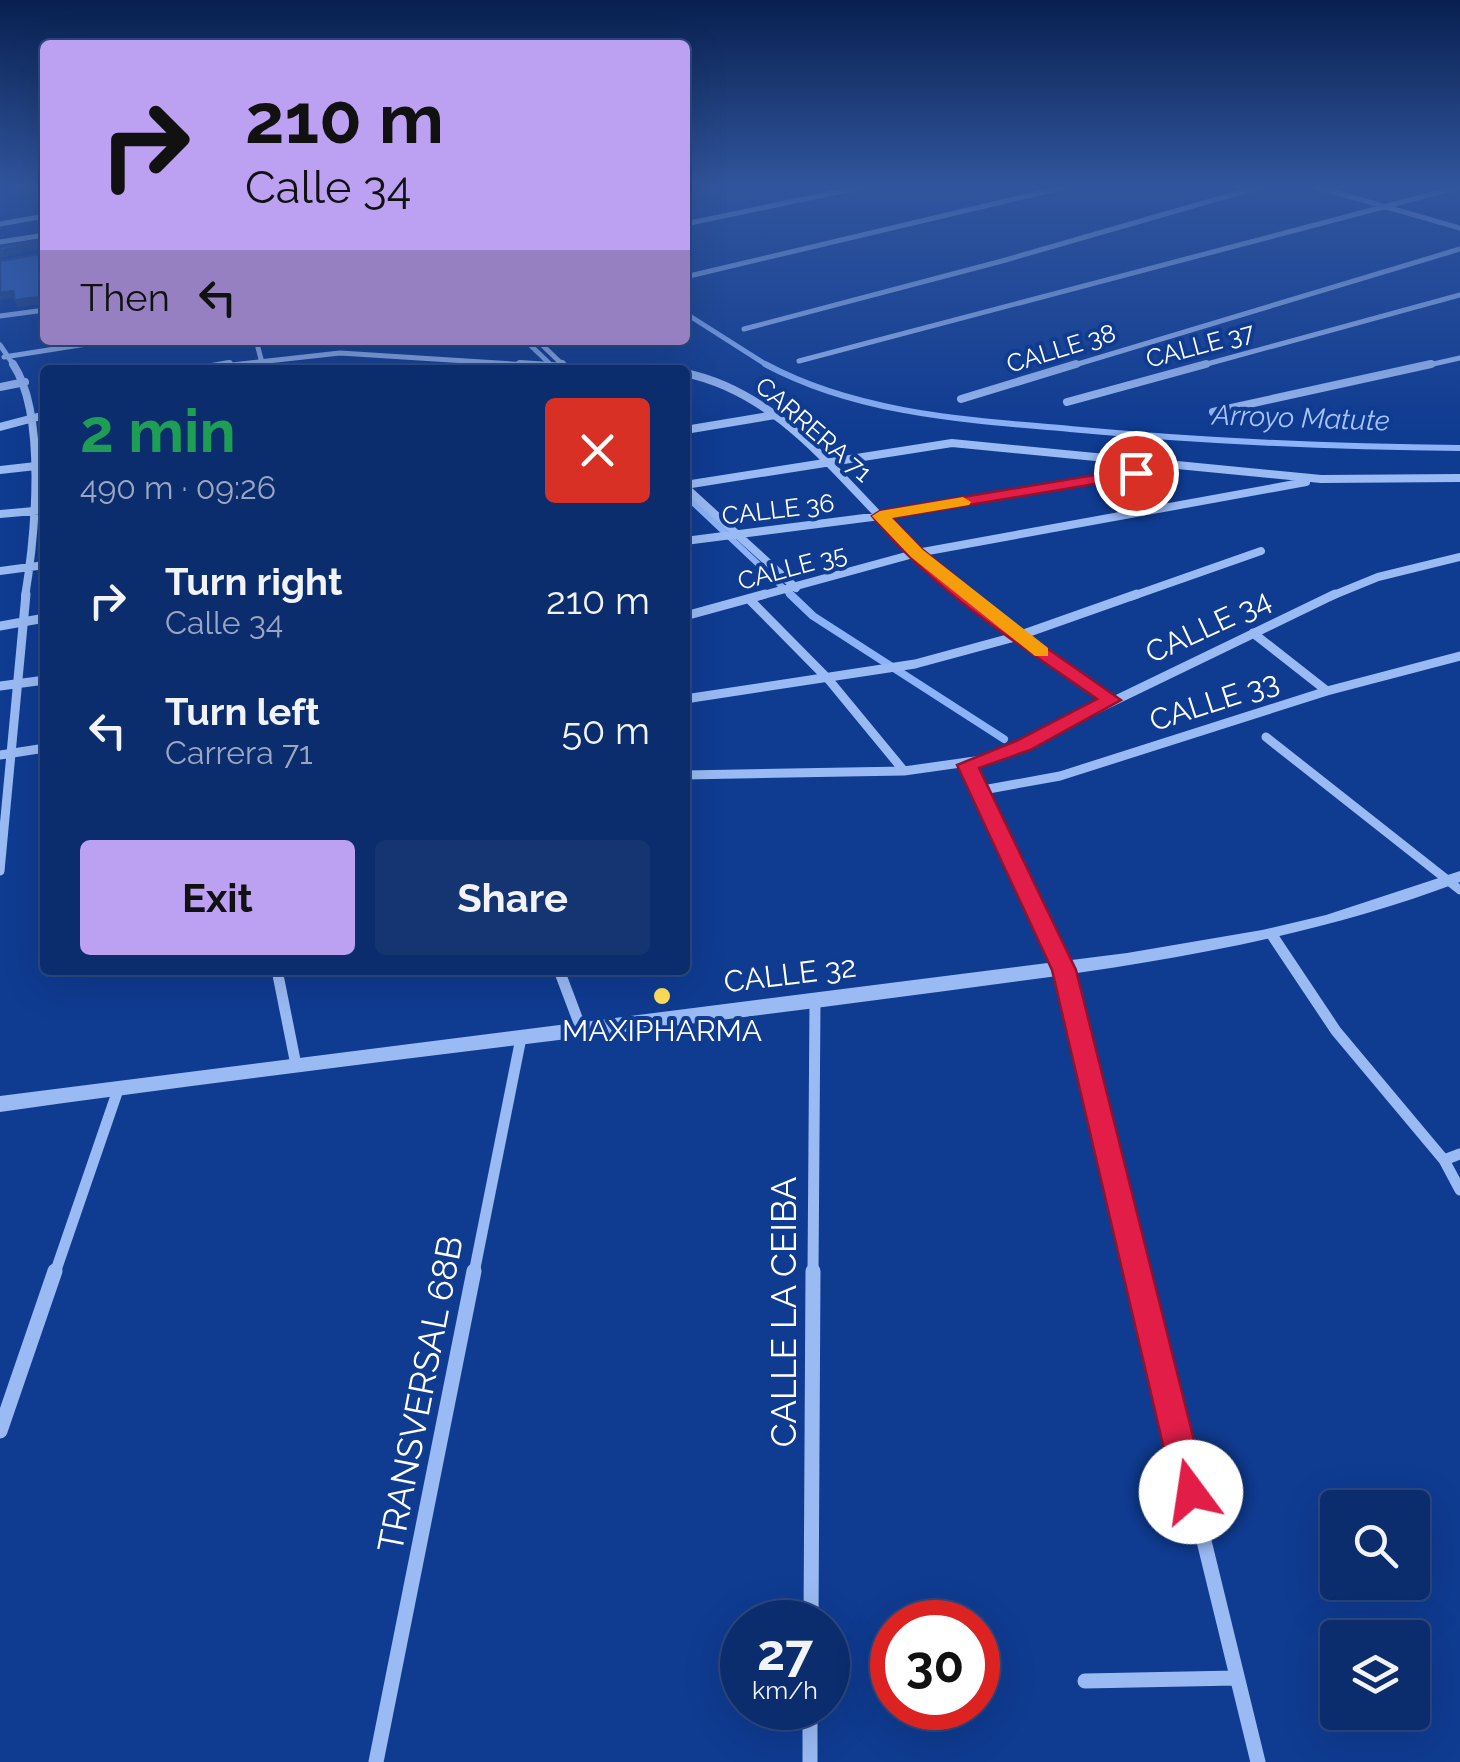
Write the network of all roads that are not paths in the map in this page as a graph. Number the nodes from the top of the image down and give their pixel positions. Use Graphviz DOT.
graph roads {
  1 [pos="722,269"];
  2 [pos="971,269"];
  3 [pos="1148,269"];
  4 [pos="1393,269"];
  5 [pos="690,277"];
  6 [pos="1460,295"];
  7 [pos="40,311"];
  8 [pos="0,316"];
  9 [pos="744,329"];
  10 [pos="0,345"];
  11 [pos="80,345"];
  12 [pos="257,345"];
  13 [pos="542,345"];
  14 [pos="3,357"];
  15 [pos="1460,358"];
  16 [pos="260,359"];
  17 [pos="799,360"];
  18 [pos="225,365"];
  19 [pos="496,365"];
  20 [pos="563,365"];
  21 [pos="690,374"];
  22 [pos="25,382"];
  23 [pos="0,387"];
  24 [pos="961,399"];
  25 [pos="1067,402"];
  26 [pos="1213,412"];
  27 [pos="775,415"];
  28 [pos="40,417"];
  29 [pos="0,427"];
  30 [pos="690,429"];
  31 [pos="827,462"];
  32 [pos="40,465"];
  33 [pos="32,466"];
  34 [pos="1173,466"];
  35 [pos="0,470"];
  36 [pos="1460,478"];
  37 [pos="1322,479"];
  38 [pos="690,485"];
  39 [pos="690,491"];
  40 [pos="40,510"];
  41 [pos="34,511"];
  42 [pos="0,514"];
  43 [pos="880,516"];
  44 [pos="737,534"];
  45 [pos="690,540"];
  46 [pos="1261,550"];
  47 [pos="917,553"];
  48 [pos="1460,557"];
  49 [pos="40,566"];
  50 [pos="30,567"];
  51 [pos="0,572"];
  52 [pos="794,589"];
  53 [pos="750,600"];
  54 [pos="690,615"];
  55 [pos="40,619"];
  56 [pos="21,622"];
  57 [pos="0,626"];
  58 [pos="1253,633"];
  59 [pos="1018,636"];
  60 [pos="1460,656"];
  61 [pos="828,680"];
  62 [pos="40,681"];
  63 [pos="16,684"];
  64 [pos="0,686"];
  65 [pos="1328,691"];
  66 [pos="690,698"];
  67 [pos="1111,700"];
  68 [pos="1266,737"];
  69 [pos="40,749"];
  70 [pos="6,754"];
  71 [pos="968,765"];
  72 [pos="904,771"];
  73 [pos="690,775"];
  74 [pos="983,790"];
  75 [pos="0,872"];
  76 [pos="1456,882"];
  77 [pos="1272,935"];
  78 [pos="1064,970"];
  79 [pos="278,975"];
  80 [pos="561,975"];
  81 [pos="815,1002"];
  82 [pos="582,1031"];
  83 [pos="522,1038"];
  84 [pos="296,1065"];
  85 [pos="118,1087"];
  86 [pos="0,1104"];
  87 [pos="1460,1154"];
  88 [pos="1444,1160"];
  89 [pos="1460,1190"];
  90 [pos="0,1432"];
  91 [pos="811,1600"];
  92 [pos="1236,1678"];
  93 [pos="1085,1681"];
  94 [pos="810,1730"];
  95 [pos="376,1762"];
  96 [pos="810,1762"];
  97 [pos="1258,1762"];
  1 -- 5 [label="street"];
  2 -- 9 [label="street"];
  3 -- 17 [label="street"];
  4 -- 24 [label="street, CALLE 38"];
  6 -- 25 [label="street, CALLE 37"];
  7 -- 8 [label="street"];
  10 -- 14 [label="street"];
  11 -- 14 [label="street"];
  12 -- 16 [label="street"];
  13 -- 20 [label="street"];
  14 -- 22 [label="street"];
  15 -- 26 [label="street"];
  16 -- 18 [label="street"];
  16 -- 19 [label="street"];
  21 -- 27 [label="street, CARRERA 71"];
  22 -- 23 [label="street"];
  22 -- 28 [label="street"];
  27 -- 30 [label="street"];
  27 -- 31 [label="street, CARRERA 71"];
  28 -- 29 [label="street"];
  28 -- 33 [label="street"];
  31 -- 34 [label="street"];
  31 -- 38 [label="street"];
  31 -- 43 [label="street, CARRERA 71"];
  32 -- 33 [label="street"];
  33 -- 35 [label="street"];
  33 -- 41 [label="street"];
  34 -- 37 [label="street"];
  34 -- 43 [label="street, CALLE 36"];
  36 -- 37 [label="street"];
  37 -- 47 [label="street, CALLE 35"];
  39 -- 44 [label="street"];
  40 -- 41 [label="street"];
  41 -- 42 [label="street"];
  41 -- 50 [label="street"];
  43 -- 44 [label="street, CALLE 36"];
  43 -- 47 [label="street, CARRERA 71"];
  44 -- 45 [label="street, CALLE 36"];
  44 -- 52 [label="street"];
  46 -- 59 [label="street"];
  47 -- 52 [label="street, CALLE 35"];
  47 -- 59 [label="street, CARRERA 71"];
  48 -- 58 [label="street, CALLE 34"];
  49 -- 50 [label="street"];
  50 -- 51 [label="street"];
  50 -- 56 [label="street"];
  52 -- 53 [label="street, CALLE 35"];
  53 -- 54 [label="street, CALLE 35"];
  53 -- 61 [label="street"];
  55 -- 56 [label="street"];
  56 -- 57 [label="street"];
  56 -- 63 [label="street"];
  58 -- 65 [label="street"];
  58 -- 67 [label="street, CALLE 34"];
  59 -- 61 [label="street"];
  59 -- 67 [label="street, CARRERA 71"];
  60 -- 65 [label="street, CALLE 33"];
  61 -- 66 [label="street"];
  61 -- 72 [label="street"];
  62 -- 63 [label="street"];
  63 -- 64 [label="street"];
  63 -- 70 [label="street"];
  65 -- 74 [label="street, CALLE 33"];
  67 -- 71 [label="street, CALLE 34"];
  68 -- 76 [label="street"];
  69 -- 70 [label="street"];
  70 -- 75 [label="street"];
  71 -- 72 [label="street, CALLE 34"];
  71 -- 74 [label="street"];
  72 -- 73 [label="street, CALLE 34"];
  74 -- 78 [label="street"];
  76 -- 77 [label="street, CALLE 32"];
  77 -- 78 [label="street, CALLE 32"];
  77 -- 88 [label="street"];
  78 -- 81 [label="street, CALLE 32"];
  78 -- 92 [label="street"];
  79 -- 84 [label="street"];
  80 -- 82 [label="street"];
  81 -- 82 [label="street, CALLE 32"];
  81 -- 91 [label="street, CALLE LA CEIBA"];
  82 -- 83 [label="street, CALLE 32"];
  83 -- 84 [label="street, CALLE 32"];
  83 -- 95 [label="street, TRANSVERSAL 68B"];
  84 -- 85 [label="street, CALLE 32"];
  85 -- 86 [label="street, CALLE 32"];
  85 -- 90 [label="street"];
  87 -- 88 [label="street"];
  88 -- 89 [label="street"];
  92 -- 93 [label="street"];
  92 -- 97 [label="street"];
  94 -- 96 [label="street"];
}
